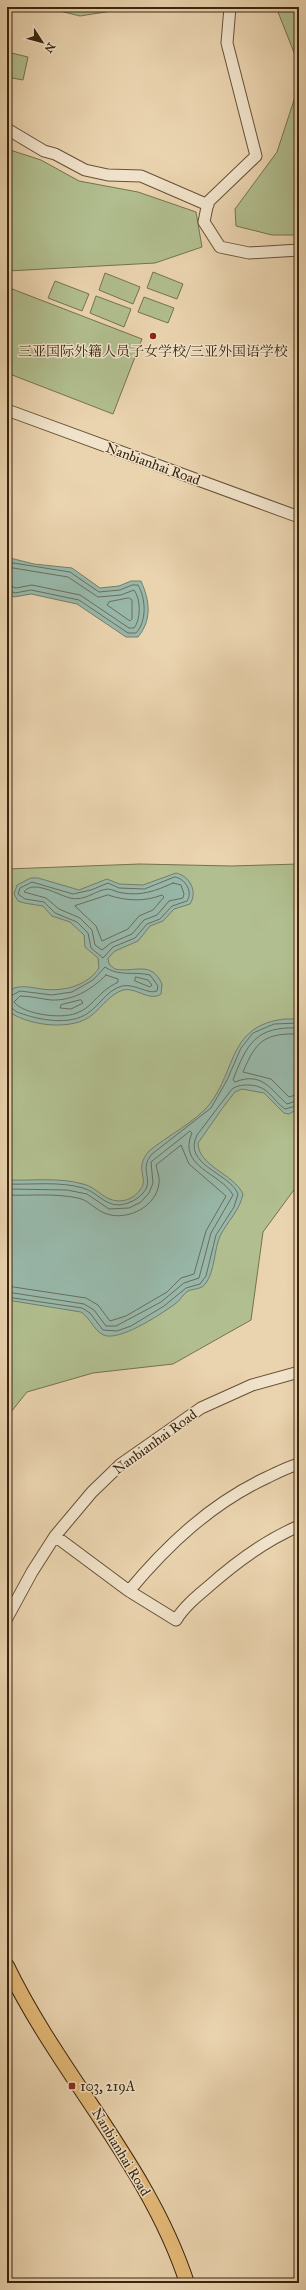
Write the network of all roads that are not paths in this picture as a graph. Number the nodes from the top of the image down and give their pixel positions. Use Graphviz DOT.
graph roads {
  1 [pos="230,7"];
  2 [pos="7,130"];
  3 [pos="208,205"];
  4 [pos="299,250"];
  5 [pos="7,410"];
  6 [pos="299,517"];
  7 [pos="299,1372"];
  8 [pos="299,1464"];
  9 [pos="299,1526"];
  10 [pos="55,1536"];
  11 [pos="129,1591"];
  12 [pos="7,1618"];
  13 [pos="7,1966"];
  14 [pos="187,2283"];
  1 -- 3 [label="street"];
  2 -- 3 [label="street"];
  3 -- 4 [label="street"];
  5 -- 6 [label="street, Nanbianhai Road"];
  7 -- 10 [label="street, Nanbianhai Road"];
  8 -- 11 [label="street"];
  9 -- 11 [label="street"];
  10 -- 11 [label="street"];
  10 -- 12 [label="street, Nanbianhai Road"];
  13 -- 14 [label="main road, Nanbianhai Road"];
}
